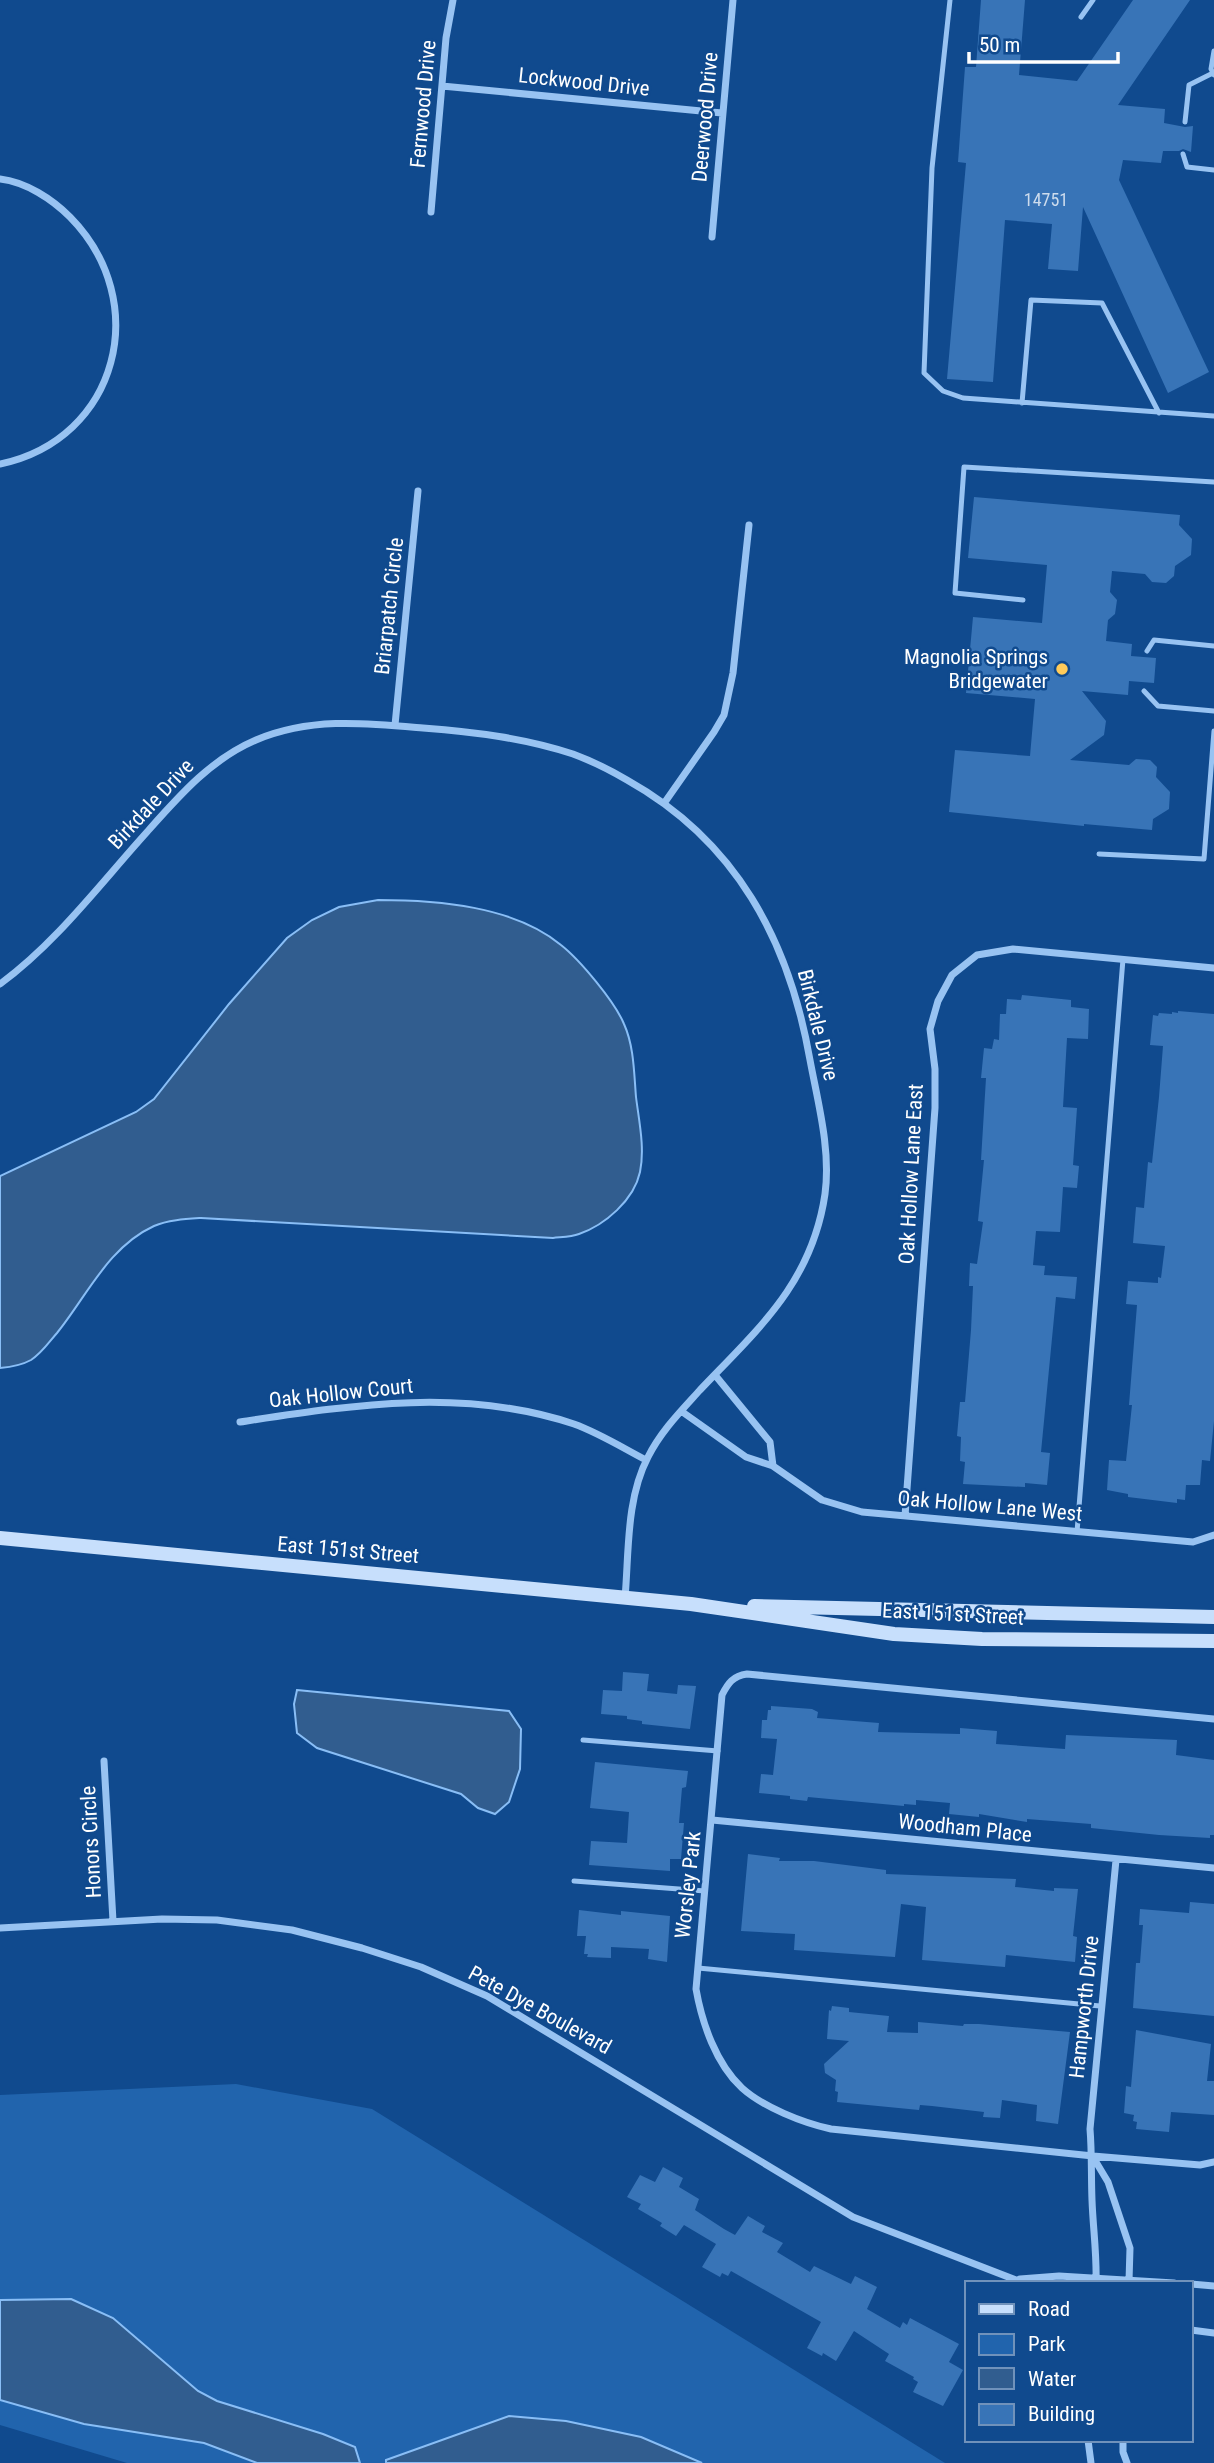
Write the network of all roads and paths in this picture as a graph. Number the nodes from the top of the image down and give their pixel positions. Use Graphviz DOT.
graph roads {
  1 [pos="453,0"];
  2 [pos="733,0"];
  3 [pos="950,0"];
  4 [pos="1093,0"];
  5 [pos="1081,17"];
  6 [pos="1214,51"];
  7 [pos="1214,74"];
  8 [pos="442,86"];
  9 [pos="722,113"];
  10 [pos="1185,122"];
  11 [pos="1183,154"];
  12 [pos="1214,170"];
  13 [pos="0,179"];
  14 [pos="431,212"];
  15 [pos="712,237"];
  16 [pos="1022,402"];
  17 [pos="1159,413"];
  18 [pos="1214,416"];
  19 [pos="0,464"];
  20 [pos="1214,482"];
  21 [pos="418,491"];
  22 [pos="748,525"];
  23 [pos="1023,600"];
  24 [pos="1214,646"];
  25 [pos="1147,651"];
  26 [pos="1144,691"];
  27 [pos="1214,711"];
  28 [pos="395,725"];
  29 [pos="1214,731"];
  30 [pos="665,802"];
  31 [pos="1099,854"];
  32 [pos="1123,959"];
  33 [pos="1214,968"];
  34 [pos="0,984"];
  35 [pos="715,1375"];
  36 [pos="681,1411"];
  37 [pos="240,1422"];
  38 [pos="646,1460"];
  39 [pos="773,1466"];
  40 [pos="905,1516"];
  41 [pos="1077,1532"];
  42 [pos="1214,1535"];
  43 [pos="0,1538"];
  44 [pos="625,1598"];
  45 [pos="691,1604"];
  46 [pos="1214,1617"];
  47 [pos="1214,1641"];
  48 [pos="1214,1719"];
  49 [pos="583,1740"];
  50 [pos="718,1751"];
  51 [pos="104,1761"];
  52 [pos="712,1820"];
  53 [pos="1116,1860"];
  54 [pos="1214,1868"];
  55 [pos="574,1881"];
  56 [pos="705,1891"];
  57 [pos="113,1921"];
  58 [pos="0,1928"];
  59 [pos="698,1968"];
  60 [pos="1100,2006"];
  61 [pos="1093,2156"];
  62 [pos="1214,2162"];
  63 [pos="1096,2280"];
  64 [pos="1021,2281"];
  65 [pos="1129,2281"];
  66 [pos="1193,2284"];
  67 [pos="1214,2286"];
  68 [pos="1193,2330"];
  69 [pos="1214,2333"];
  70 [pos="1088,2442"];
  71 [pos="1123,2442"];
  72 [pos="1091,2463"];
  73 [pos="1127,2463"];
  1 -- 8 [label="street, Fernwood Drive"];
  2 -- 9 [label="street, Deerwood Drive"];
  3 -- 16 [label="lane"];
  4 -- 5 [label="lane"];
  6 -- 7 [label="lane"];
  7 -- 10 [label="lane"];
  8 -- 9 [label="street, Lockwood Drive"];
  8 -- 14 [label="street, Fernwood Drive"];
  9 -- 15 [label="street, Deerwood Drive"];
  11 -- 12 [label="lane"];
  13 -- 19 [label="street"];
  16 -- 17 [label="lane"];
  16 -- 17 [label="lane"];
  17 -- 18 [label="lane"];
  20 -- 23 [label="lane"];
  21 -- 28 [label="street, Briarpatch Circle"];
  22 -- 30 [label="street"];
  24 -- 25 [label="lane"];
  26 -- 27 [label="lane"];
  28 -- 30 [label="street, Birkdale Drive"];
  28 -- 34 [label="street, Birkdale Drive"];
  29 -- 31 [label="lane"];
  30 -- 35 [label="street, Birkdale Drive"];
  32 -- 33 [label="street"];
  32 -- 40 [label="street, Oak Hollow Lane East"];
  32 -- 41 [label="lane"];
  35 -- 36 [label="street, Birkdale Drive"];
  35 -- 39 [label="street"];
  36 -- 38 [label="street, Birkdale Drive"];
  36 -- 39 [label="street, Oak Hollow Lane West"];
  37 -- 38 [label="street, Oak Hollow Court"];
  38 -- 44 [label="street, Birkdale Drive"];
  39 -- 40 [label="street, Oak Hollow Lane West"];
  40 -- 41 [label="street, Oak Hollow Lane West"];
  41 -- 42 [label="street, Oak Hollow Lane West"];
  43 -- 44 [label="street, East 151st Street"];
  44 -- 45 [label="street, East 151st Street"];
  45 -- 46 [label="street, East 151st Street"];
  45 -- 47 [label="street, East 151st Street"];
  48 -- 50 [label="street, Worsley Park"];
  49 -- 50 [label="lane"];
  50 -- 52 [label="street, Worsley Park"];
  51 -- 57 [label="street, Honors Circle"];
  52 -- 53 [label="street, Woodham Place"];
  52 -- 56 [label="street, Worsley Park"];
  53 -- 54 [label="street, Woodham Place"];
  53 -- 60 [label="street, Hampworth Drive"];
  55 -- 56 [label="lane"];
  56 -- 59 [label="street, Worsley Park"];
  57 -- 58 [label="street, Pete Dye Boulevard"];
  57 -- 64 [label="street, Pete Dye Boulevard"];
  59 -- 60 [label="lane"];
  59 -- 61 [label="street, Worsley Park"];
  60 -- 61 [label="street, Hampworth Drive"];
  61 -- 62 [label="street, Worsley Park"];
  61 -- 63 [label="street, Hampworth Drive"];
  61 -- 65 [label="street, Hampworth Drive"];
  63 -- 64 [label="street, Pete Dye Boulevard"];
  63 -- 65 [label="street, Pete Dye Boulevard"];
  66 -- 67 [label="street"];
  68 -- 69 [label="street"];
  70 -- 72 [label="street"];
  71 -- 73 [label="street"];
}
